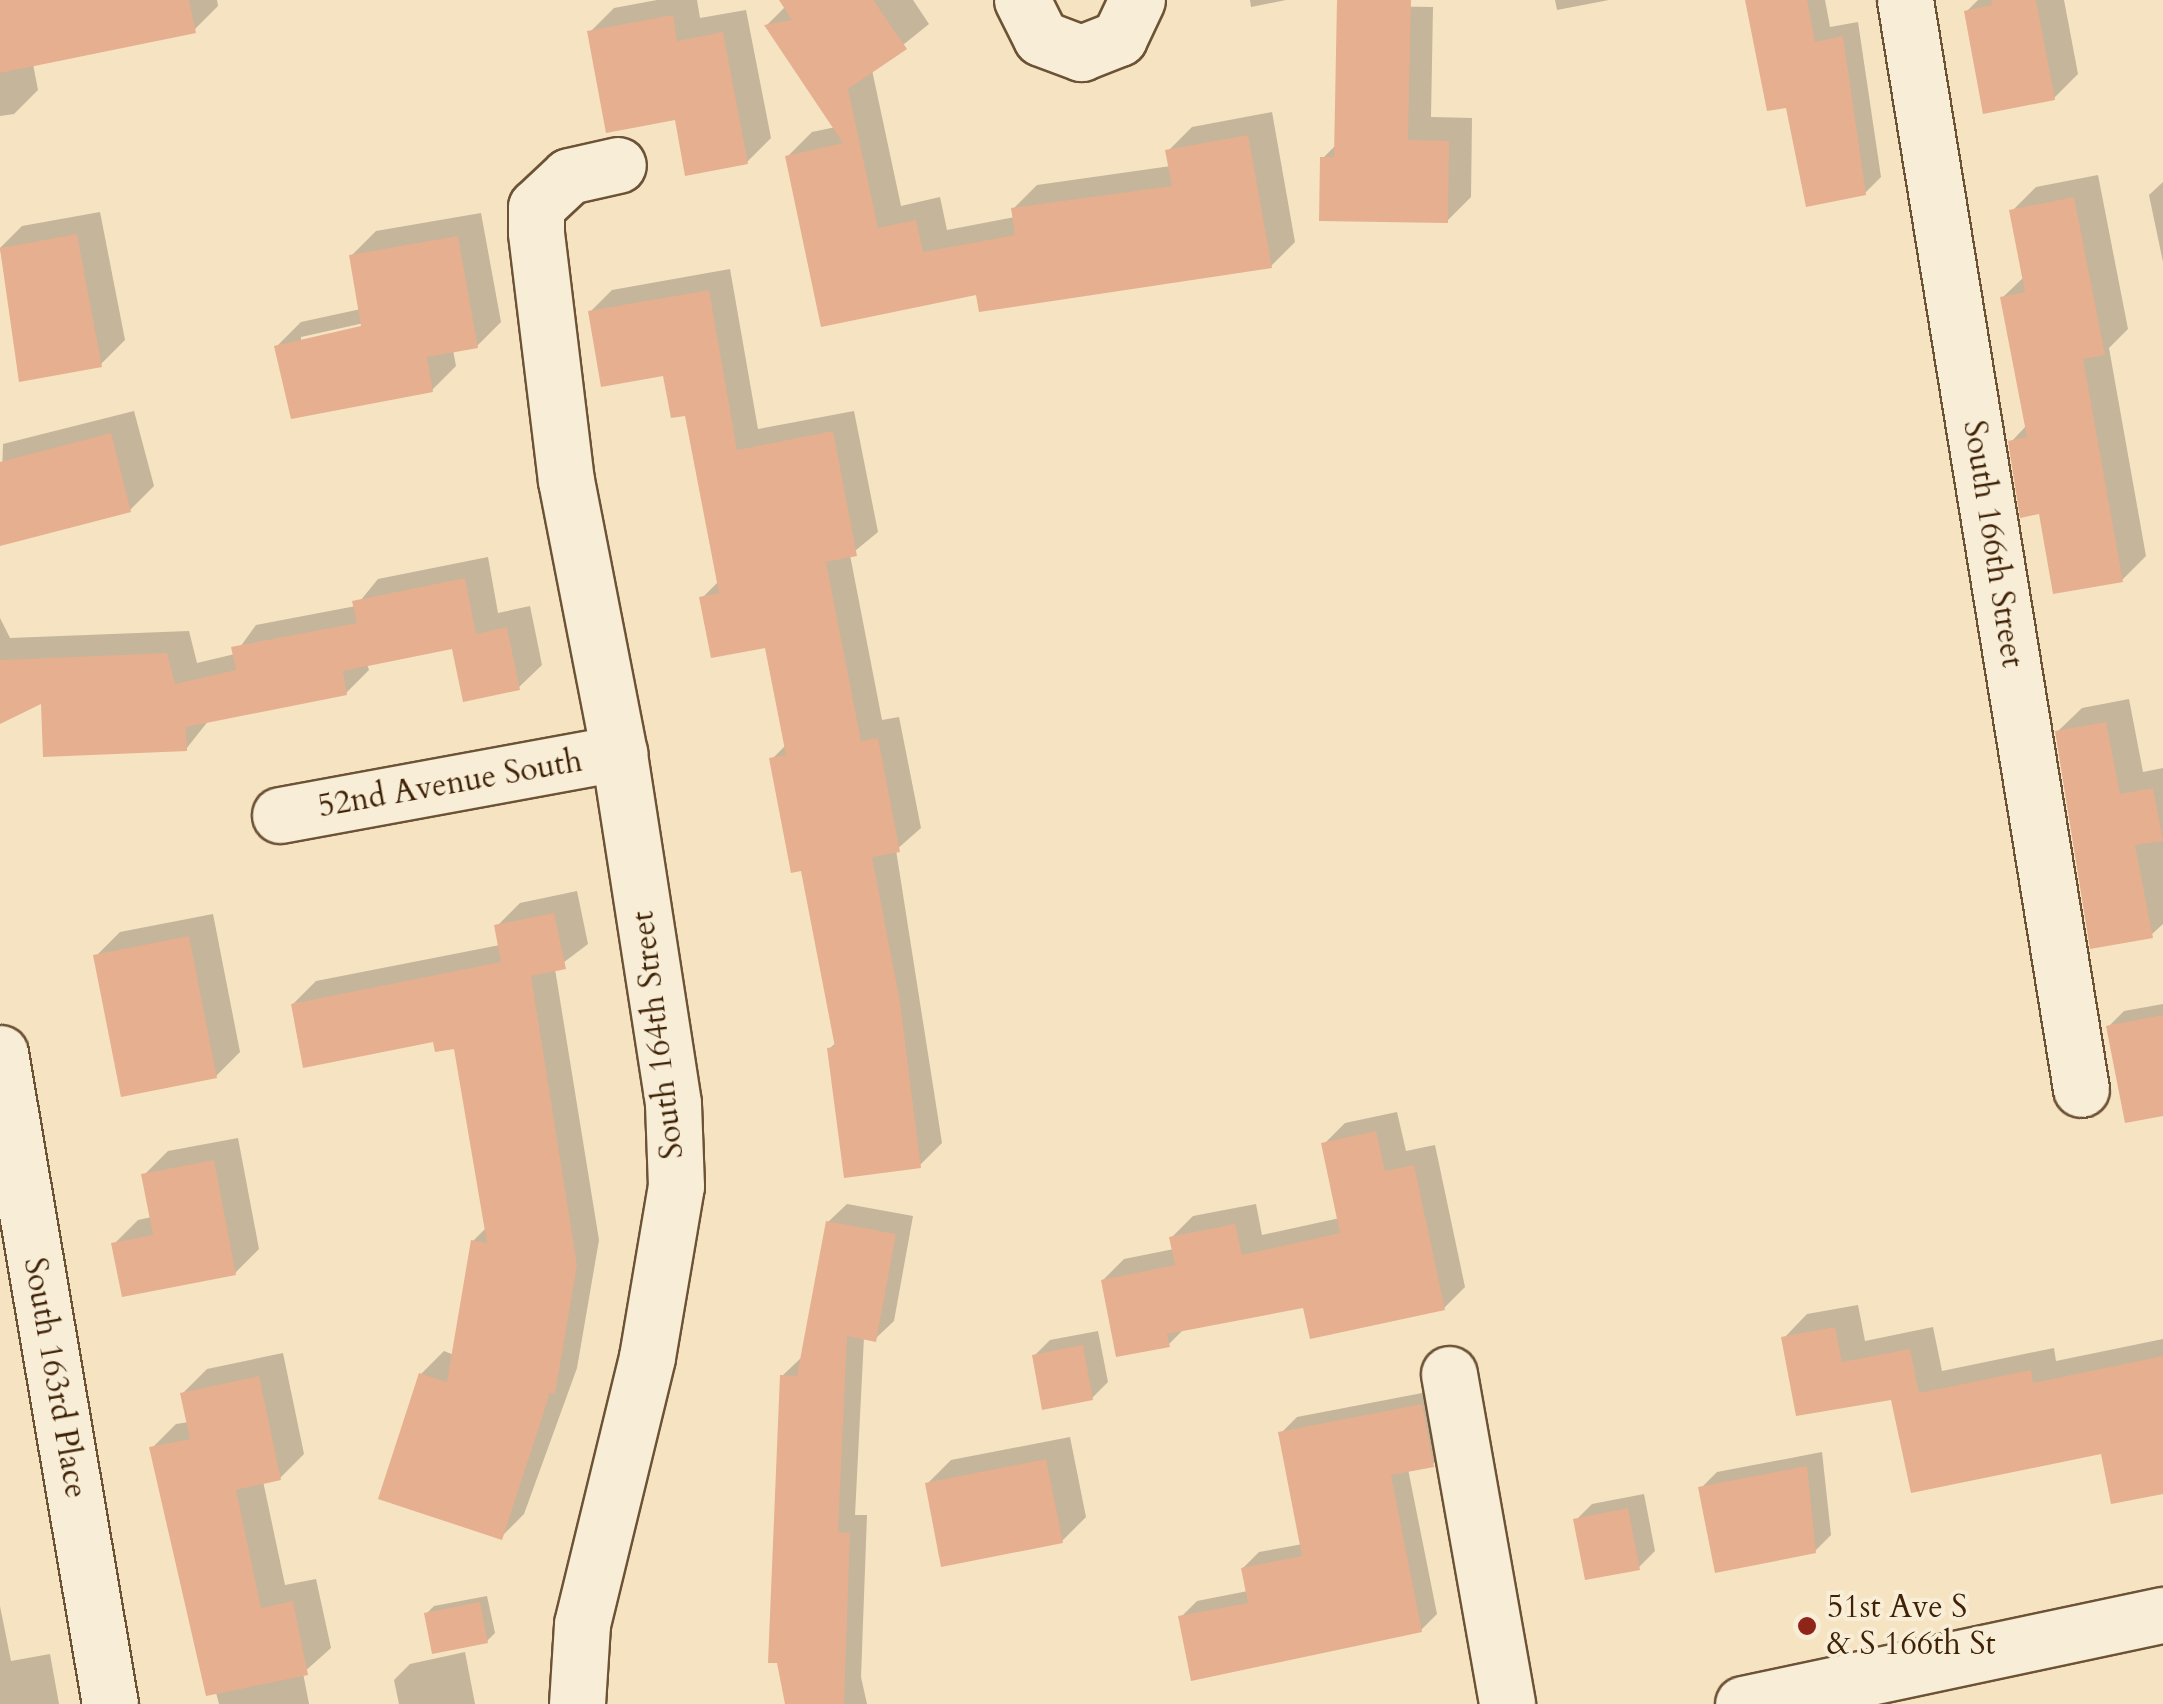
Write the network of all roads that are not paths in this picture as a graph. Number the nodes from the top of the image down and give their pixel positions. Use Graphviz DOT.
graph roads {
  1 [pos="1022,0"];
  2 [pos="1137,0"];
  3 [pos="1905,0"];
  4 [pos="618,165"];
  5 [pos="619,754"];
  6 [pos="280,815"];
  7 [pos="0,1053"];
  8 [pos="2082,1089"];
  9 [pos="1449,1374"];
  10 [pos="2163,1615"];
  11 [pos="1977,1682"];
  12 [pos="110,1704"];
  13 [pos="577,1704"];
  14 [pos="1508,1704"];
  15 [pos="1742,1704"];
  1 -- 2 [label="street"];
  3 -- 8 [label="street, South 166th Street"];
  4 -- 5 [label="street, South 164th Street"];
  5 -- 6 [label="street, 52nd Avenue South"];
  5 -- 13 [label="street, South 164th Street"];
  7 -- 12 [label="street, South 163rd Place"];
  9 -- 14 [label="street"];
  10 -- 11 [label="street"];
  11 -- 15 [label="street"];
}
